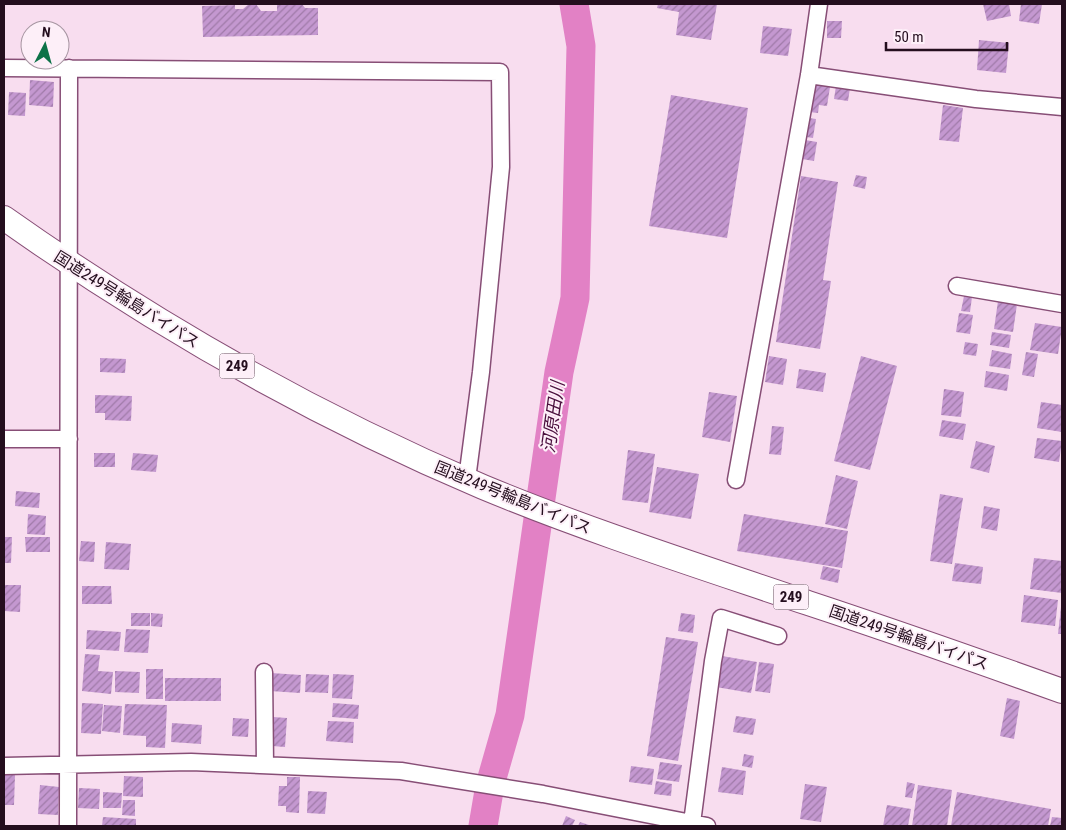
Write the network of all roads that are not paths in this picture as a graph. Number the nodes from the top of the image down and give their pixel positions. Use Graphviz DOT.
graph roads {
  1 [pos="819,4"];
  2 [pos="4,68"];
  3 [pos="20,68"];
  4 [pos="70,68"];
  5 [pos="69,70"];
  6 [pos="808,76"];
  7 [pos="1062,107"];
  8 [pos="4,218"];
  9 [pos="69,264"];
  10 [pos="957,286"];
  11 [pos="1062,304"];
  12 [pos="4,439"];
  13 [pos="69,439"];
  14 [pos="736,480"];
  15 [pos="476,483"];
  16 [pos="778,636"];
  17 [pos="264,672"];
  18 [pos="1062,691"];
  19 [pos="68,765"];
  20 [pos="264,765"];
  21 [pos="4,766"];
  22 [pos="637,820"];
  23 [pos="699,825"];
  24 [pos="68,826"];
  1 -- 6 [label="street"];
  2 -- 3 [label="street"];
  4 -- 15 [label="street"];
  5 -- 9 [label="street"];
  6 -- 7 [label="street"];
  6 -- 14 [label="street"];
  8 -- 9 [label="highway, 国道249号輪島バイパス / 249"];
  9 -- 13 [label="street"];
  9 -- 15 [label="highway, 国道249号輪島バイパス / 249"];
  10 -- 11 [label="street"];
  12 -- 13 [label="street"];
  13 -- 19 [label="street"];
  15 -- 18 [label="highway, 国道249号輪島バイパス / 249"];
  16 -- 23 [label="street"];
  17 -- 20 [label="street"];
  19 -- 20 [label="street"];
  19 -- 21 [label="street"];
  19 -- 24 [label="street"];
  20 -- 22 [label="street"];
  22 -- 23 [label="street"];
}
